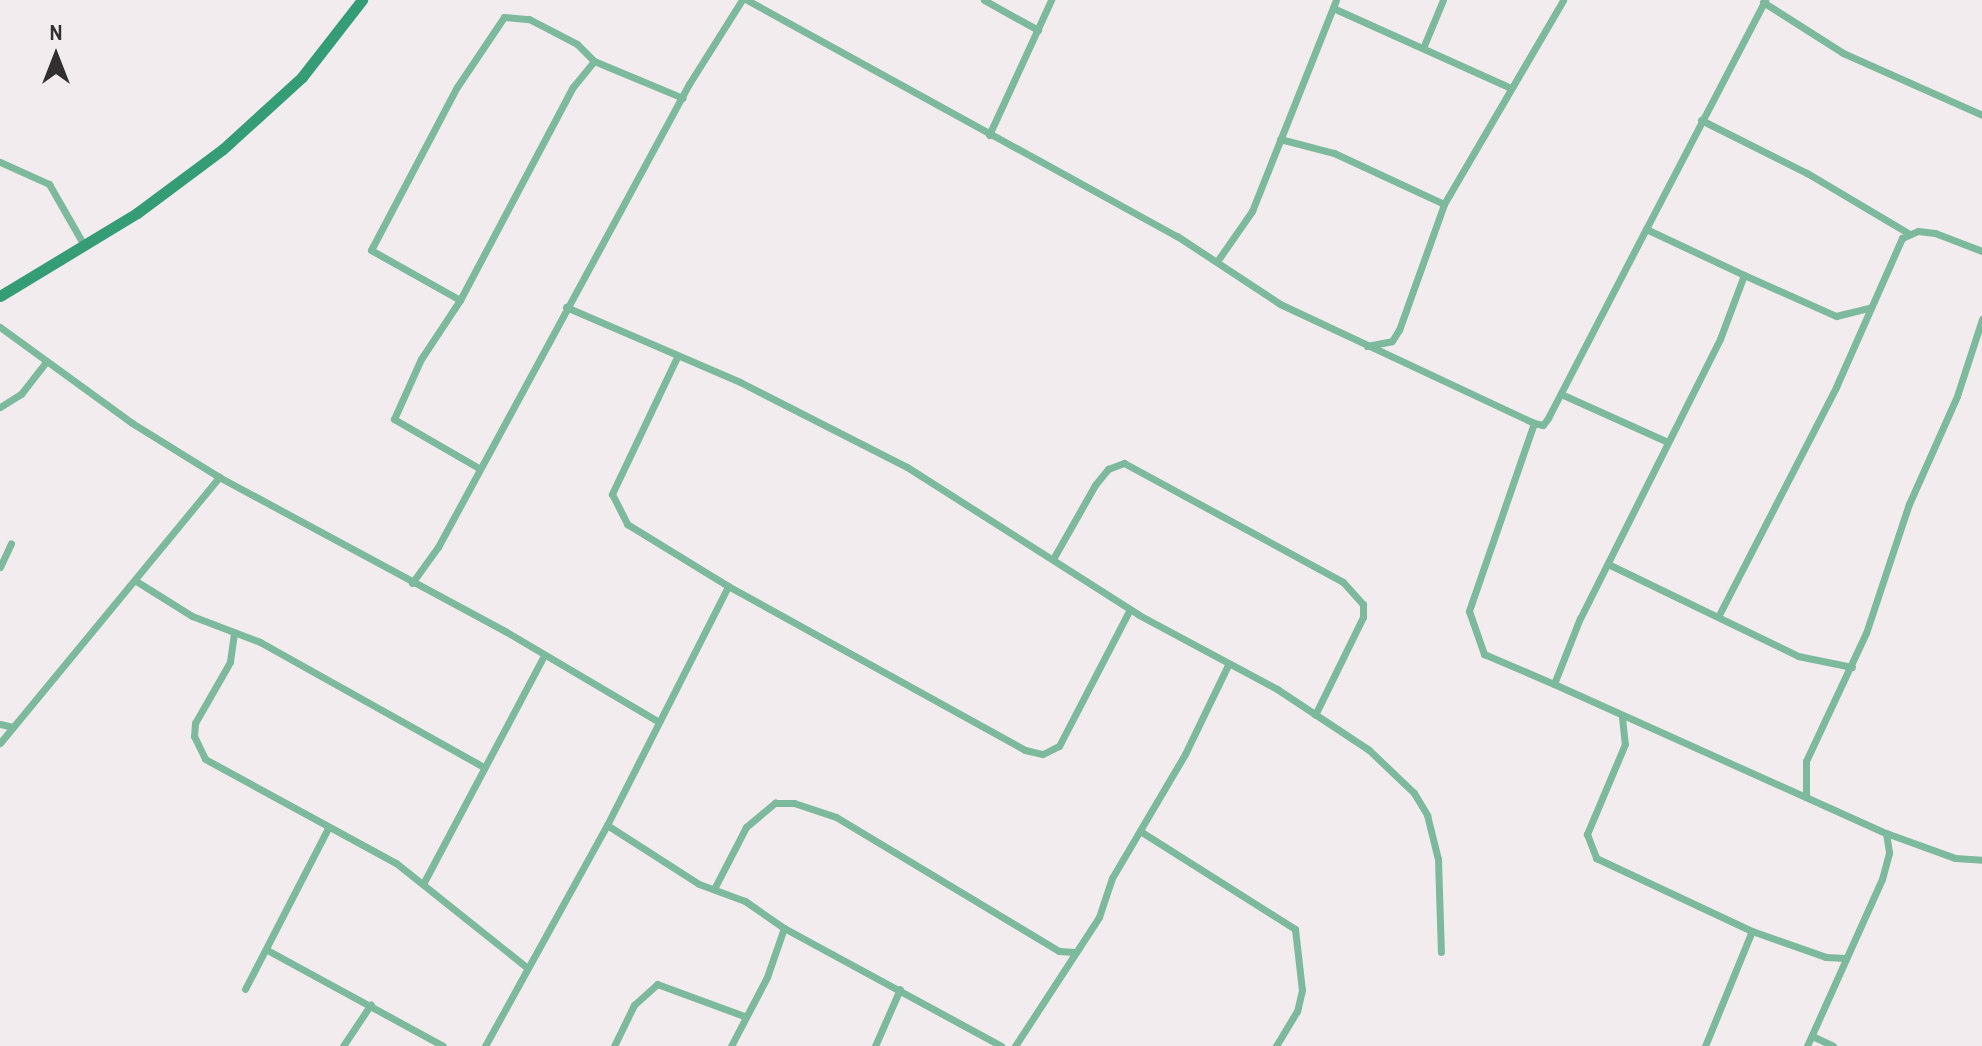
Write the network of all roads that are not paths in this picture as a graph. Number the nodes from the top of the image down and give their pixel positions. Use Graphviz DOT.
graph roads {
  1 [pos="362,0"];
  2 [pos="744,0"];
  3 [pos="984,0"];
  4 [pos="1051,0"];
  5 [pos="1443,0"];
  6 [pos="1563,0"];
  7 [pos="1764,1"];
  8 [pos="1334,4"];
  9 [pos="1038,30"];
  10 [pos="1423,48"];
  11 [pos="594,61"];
  12 [pos="1511,88"];
  13 [pos="683,98"];
  14 [pos="1982,115"];
  15 [pos="1701,120"];
  16 [pos="989,135"];
  17 [pos="1280,139"];
  18 [pos="0,162"];
  19 [pos="1444,204"];
  20 [pos="1646,229"];
  21 [pos="1908,233"];
  22 [pos="84,245"];
  23 [pos="1982,251"];
  24 [pos="1218,260"];
  25 [pos="1744,275"];
  26 [pos="0,296"];
  27 [pos="460,300"];
  28 [pos="1873,306"];
  29 [pos="566,307"];
  30 [pos="1860,314"];
  31 [pos="1982,319"];
  32 [pos="1867,322"];
  33 [pos="0,327"];
  34 [pos="1365,346"];
  35 [pos="677,357"];
  36 [pos="46,362"];
  37 [pos="1561,394"];
  38 [pos="0,407"];
  39 [pos="1534,423"];
  40 [pos="1668,442"];
  41 [pos="477,467"];
  42 [pos="219,477"];
  43 [pos="11,543"];
  44 [pos="1053,559"];
  45 [pos="1608,564"];
  46 [pos="0,567"];
  47 [pos="136,581"];
  48 [pos="412,583"];
  49 [pos="728,586"];
  50 [pos="1130,609"];
  51 [pos="1720,613"];
  52 [pos="234,633"];
  53 [pos="544,655"];
  54 [pos="1228,665"];
  55 [pos="1852,667"];
  56 [pos="1554,684"];
  57 [pos="1315,715"];
  58 [pos="1622,717"];
  59 [pos="657,721"];
  60 [pos="0,724"];
  61 [pos="13,727"];
  62 [pos="0,743"];
  63 [pos="484,767"];
  64 [pos="1806,798"];
  65 [pos="607,825"];
  66 [pos="328,828"];
  67 [pos="1140,831"];
  68 [pos="1886,833"];
  69 [pos="1982,860"];
  70 [pos="423,884"];
  71 [pos="714,889"];
  72 [pos="784,928"];
  73 [pos="1752,931"];
  74 [pos="269,951"];
  75 [pos="1075,952"];
  76 [pos="1441,952"];
  77 [pos="1845,958"];
  78 [pos="525,966"];
  79 [pos="245,989"];
  80 [pos="900,989"];
  81 [pos="371,1004"];
  82 [pos="744,1016"];
  83 [pos="1812,1036"];
  84 [pos="343,1046"];
  85 [pos="443,1046"];
  86 [pos="485,1046"];
  87 [pos="614,1046"];
  88 [pos="731,1046"];
  89 [pos="875,1046"];
  90 [pos="1001,1046"];
  91 [pos="1015,1046"];
  92 [pos="1276,1046"];
  93 [pos="1705,1046"];
  94 [pos="1807,1046"];
  95 [pos="1833,1046"];
  1 -- 22 [label="main road"];
  2 -- 13 [label="street"];
  2 -- 16 [label="street"];
  3 -- 9 [label="street"];
  4 -- 9 [label="street"];
  5 -- 10 [label="street"];
  6 -- 12 [label="street"];
  7 -- 14 [label="street"];
  7 -- 15 [label="street"];
  8 -- 10 [label="street"];
  8 -- 17 [label="street"];
  9 -- 16 [label="street"];
  10 -- 12 [label="street"];
  11 -- 13 [label="street"];
  11 -- 27 [label="street"];
  11 -- 27 [label="street"];
  12 -- 19 [label="street"];
  13 -- 29 [label="street"];
  15 -- 20 [label="street"];
  15 -- 21 [label="street"];
  16 -- 24 [label="street"];
  17 -- 19 [label="street"];
  17 -- 24 [label="street"];
  18 -- 22 [label="street"];
  19 -- 34 [label="street"];
  20 -- 25 [label="street"];
  20 -- 37 [label="street"];
  21 -- 23 [label="street"];
  21 -- 28 [label="street"];
  22 -- 26 [label="main road"];
  24 -- 34 [label="street"];
  25 -- 30 [label="street"];
  25 -- 40 [label="street"];
  27 -- 41 [label="street"];
  28 -- 30 [label="street"];
  28 -- 32 [label="street"];
  29 -- 35 [label="street"];
  29 -- 41 [label="street"];
  30 -- 32 [label="street"];
  31 -- 55 [label="street"];
  32 -- 51 [label="street"];
  33 -- 36 [label="street"];
  34 -- 39 [label="street"];
  35 -- 44 [label="street"];
  35 -- 49 [label="street"];
  36 -- 38 [label="street"];
  36 -- 42 [label="street"];
  37 -- 39 [label="street"];
  37 -- 40 [label="street"];
  39 -- 56 [label="street"];
  40 -- 45 [label="street"];
  41 -- 48 [label="street"];
  42 -- 47 [label="street"];
  42 -- 48 [label="street"];
  43 -- 46 [label="street"];
  44 -- 50 [label="street"];
  44 -- 57 [label="street"];
  45 -- 51 [label="street"];
  45 -- 56 [label="street"];
  47 -- 52 [label="street"];
  47 -- 61 [label="street"];
  48 -- 53 [label="street"];
  49 -- 50 [label="street"];
  49 -- 59 [label="street"];
  50 -- 54 [label="street"];
  51 -- 55 [label="street"];
  52 -- 63 [label="street"];
  52 -- 66 [label="street"];
  53 -- 59 [label="street"];
  53 -- 63 [label="street"];
  54 -- 57 [label="street"];
  54 -- 67 [label="street"];
  55 -- 64 [label="street"];
  56 -- 58 [label="street"];
  57 -- 76 [label="street"];
  58 -- 64 [label="street"];
  58 -- 73 [label="street"];
  59 -- 65 [label="street"];
  60 -- 61 [label="street"];
  61 -- 62 [label="street"];
  63 -- 70 [label="street"];
  64 -- 68 [label="street"];
  65 -- 71 [label="street"];
  65 -- 78 [label="street"];
  66 -- 70 [label="street"];
  66 -- 74 [label="street"];
  67 -- 75 [label="street"];
  67 -- 92 [label="street"];
  68 -- 69 [label="street"];
  68 -- 77 [label="street"];
  70 -- 78 [label="street"];
  71 -- 72 [label="street"];
  71 -- 75 [label="street"];
  72 -- 80 [label="street"];
  72 -- 82 [label="street"];
  73 -- 77 [label="street"];
  73 -- 93 [label="street"];
  74 -- 79 [label="street"];
  74 -- 81 [label="street"];
  75 -- 91 [label="street"];
  77 -- 83 [label="street"];
  78 -- 86 [label="street"];
  80 -- 89 [label="street"];
  80 -- 90 [label="street"];
  81 -- 84 [label="street"];
  81 -- 85 [label="street"];
  82 -- 87 [label="street"];
  82 -- 88 [label="street"];
  83 -- 94 [label="street"];
  83 -- 95 [label="street"];
}
